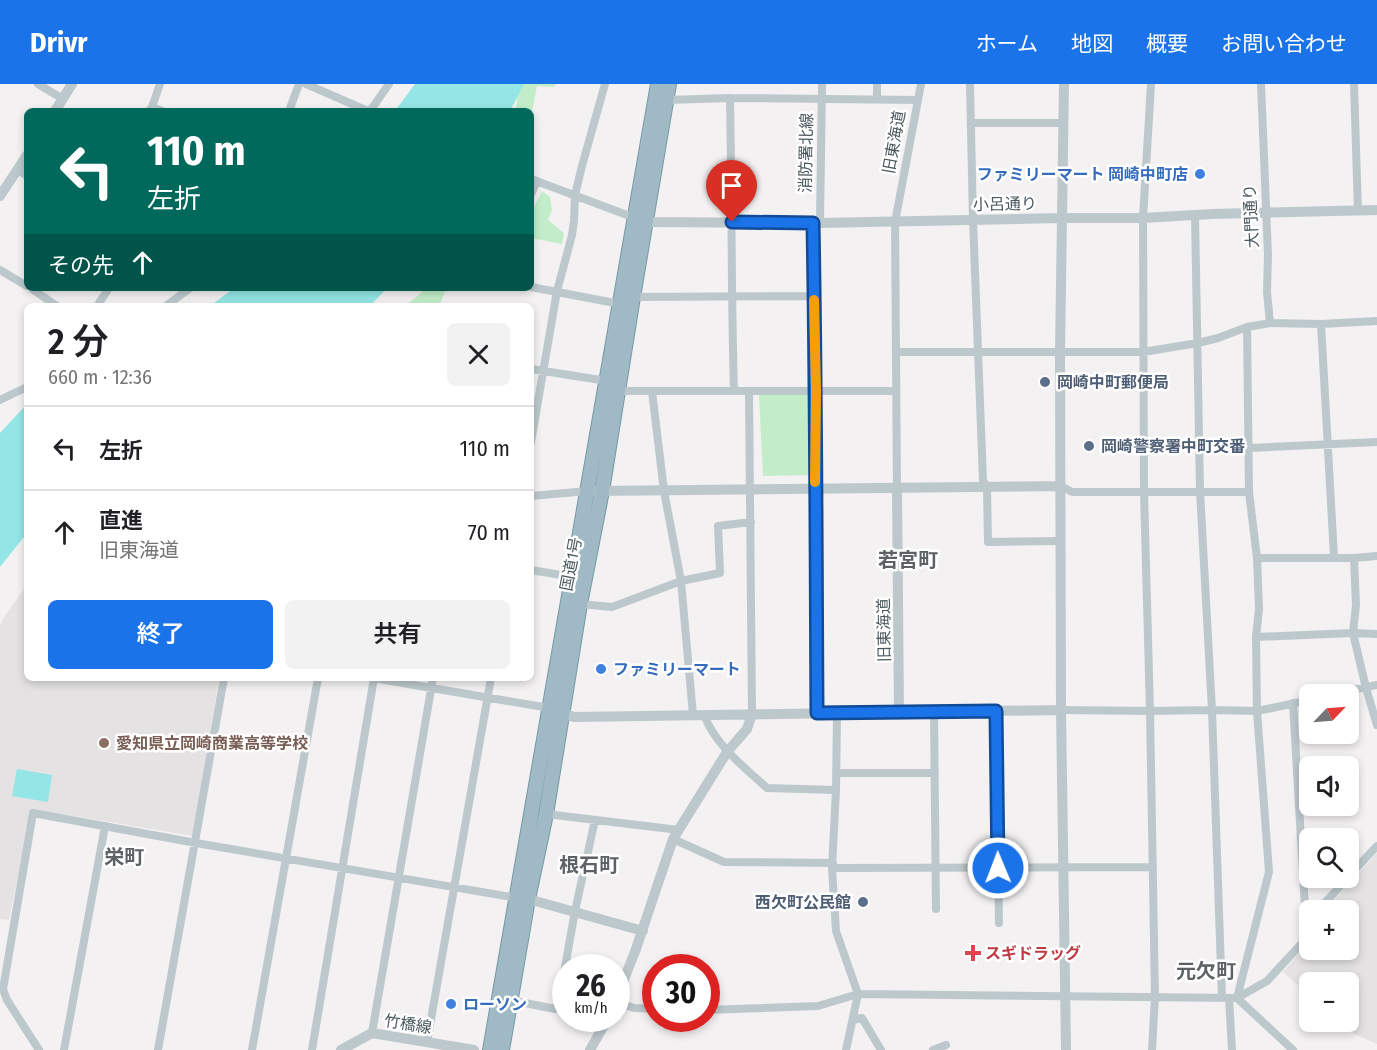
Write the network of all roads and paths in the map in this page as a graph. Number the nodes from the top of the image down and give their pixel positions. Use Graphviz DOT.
graph roads {
  1 [pos="38,84"];
  2 [pos="72,84"];
  3 [pos="160,84"];
  4 [pos="299,84"];
  5 [pos="306,84"];
  6 [pos="389,84"];
  7 [pos="605,84"];
  8 [pos="658,84"];
  9 [pos="669,84"];
  10 [pos="822,84"];
  11 [pos="877,84"];
  12 [pos="921,84"];
  13 [pos="970,84"];
  14 [pos="1064,84"];
  15 [pos="1151,84"];
  16 [pos="1261,84"];
  17 [pos="1354,84"];
  18 [pos="730,98"];
  19 [pos="63,99"];
  20 [pos="877,99"];
  21 [pos="666,100"];
  22 [pos="822,100"];
  23 [pos="917,100"];
  24 [pos="57,108"];
  25 [pos="151,108"];
  26 [pos="290,108"];
  27 [pos="362,108"];
  28 [pos="371,108"];
  29 [pos="972,123"];
  30 [pos="1064,123"];
  31 [pos="22,173"];
  32 [pos="534,180"];
  33 [pos="575,195"];
  34 [pos="0,196"];
  35 [pos="1377,210"];
  36 [pos="1358,211"];
  37 [pos="1266,213"];
  38 [pos="1195,215"];
  39 [pos="1061,218"];
  40 [pos="1143,218"];
  41 [pos="640,220"];
  42 [pos="973,220"];
  43 [pos="732,222"];
  44 [pos="895,222"];
  45 [pos="817,223"];
  46 [pos="0,270"];
  47 [pos="24,284"];
  48 [pos="534,287"];
  49 [pos="35,291"];
  50 [pos="186,291"];
  51 [pos="557,291"];
  52 [pos="814,296"];
  53 [pos="731,297"];
  54 [pos="626,301"];
  55 [pos="53,303"];
  56 [pos="170,303"];
  57 [pos="1377,321"];
  58 [pos="1270,323"];
  59 [pos="1321,324"];
  60 [pos="1247,327"];
  61 [pos="1198,343"];
  62 [pos="896,352"];
  63 [pos="1143,352"];
  64 [pos="978,353"];
  65 [pos="1060,353"];
  66 [pos="534,369"];
  67 [pos="543,370"];
  68 [pos="612,386"];
  69 [pos="24,388"];
  70 [pos="652,391"];
  71 [pos="734,391"];
  72 [pos="749,391"];
  73 [pos="816,391"];
  74 [pos="896,391"];
  75 [pos="0,400"];
  76 [pos="534,418"];
  77 [pos="1377,442"];
  78 [pos="1327,445"];
  79 [pos="1250,448"];
  80 [pos="1061,486"];
  81 [pos="897,488"];
  82 [pos="987,488"];
  83 [pos="814,489"];
  84 [pos="750,490"];
  85 [pos="595,491"];
  86 [pos="664,491"];
  87 [pos="1200,491"];
  88 [pos="1144,492"];
  89 [pos="1249,492"];
  90 [pos="534,496"];
  91 [pos="751,522"];
  92 [pos="1061,541"];
  93 [pos="1377,556"];
  94 [pos="1334,557"];
  95 [pos="1257,558"];
  96 [pos="1354,558"];
  97 [pos="534,570"];
  98 [pos="573,577"];
  99 [pos="681,581"];
  100 [pos="580,603"];
  101 [pos="1353,633"];
  102 [pos="1377,634"];
  103 [pos="1256,637"];
  104 [pos="223,681"];
  105 [pos="317,681"];
  106 [pos="373,681"];
  107 [pos="391,681"];
  108 [pos="432,681"];
  109 [pos="491,681"];
  110 [pos="1377,685"];
  111 [pos="431,688"];
  112 [pos="1366,688"];
  113 [pos="1359,689"];
  114 [pos="488,697"];
  115 [pos="1299,702"];
  116 [pos="1293,703"];
  117 [pos="549,708"];
  118 [pos="1061,710"];
  119 [pos="1212,710"];
  120 [pos="996,711"];
  121 [pos="1150,711"];
  122 [pos="1257,711"];
  123 [pos="899,712"];
  124 [pos="934,712"];
  125 [pos="562,713"];
  126 [pos="817,713"];
  127 [pos="837,713"];
  128 [pos="752,714"];
  129 [pos="698,715"];
  130 [pos="1377,722"];
  131 [pos="727,752"];
  132 [pos="935,772"];
  133 [pos="837,773"];
  134 [pos="836,790"];
  135 [pos="546,814"];
  136 [pos="595,820"];
  137 [pos="105,826"];
  138 [pos="676,835"];
  139 [pos="196,843"];
  140 [pos="1377,846"];
  141 [pos="287,858"];
  142 [pos="1359,865"];
  143 [pos="832,866"];
  144 [pos="1063,867"];
  145 [pos="1153,867"];
  146 [pos="342,868"];
  147 [pos="998,868"];
  148 [pos="935,869"];
  149 [pos="400,877"];
  150 [pos="455,887"];
  151 [pos="1338,888"];
  152 [pos="522,898"];
  153 [pos="1306,900"];
  154 [pos="1327,900"];
  155 [pos="936,909"];
  156 [pos="575,911"];
  157 [pos="999,923"];
  158 [pos="643,931"];
  159 [pos="1299,946"];
  160 [pos="630,965"];
  161 [pos="858,994"];
  162 [pos="1066,997"];
  163 [pos="1155,998"];
  164 [pos="1230,998"];
  165 [pos="510,1000"];
  166 [pos="720,1010"];
  167 [pos="853,1020"];
  168 [pos="600,1032"];
  169 [pos="372,1034"];
  170 [pos="427,1042"];
  171 [pos="946,1045"];
  172 [pos="250,1049"];
  173 [pos="39,1050"];
  174 [pos="64,1050"];
  175 [pos="158,1050"];
  176 [pos="312,1050"];
  177 [pos="341,1050"];
  178 [pos="474,1050"];
  179 [pos="490,1050"];
  180 [pos="502,1050"];
  181 [pos="590,1050"];
  182 [pos="846,1050"];
  183 [pos="881,1050"];
  184 [pos="933,1050"];
  185 [pos="1066,1050"];
  186 [pos="1152,1050"];
  187 [pos="1232,1050"];
  188 [pos="1293,1050"];
  1 -- 19 [label="street"];
  2 -- 19 [label="street"];
  3 -- 25 [label="street"];
  4 -- 26 [label="street"];
  5 -- 27 [label="street"];
  6 -- 28 [label="street"];
  7 -- 33 [label="street"];
  8 -- 41 [label="highway, 国道1号"];
  9 -- 21 [label="highway, 国道1号"];
  10 -- 22 [label="street, 消防署北線"];
  11 -- 20 [label="street"];
  12 -- 23 [label="street, 旧東海道"];
  13 -- 29 [label="street"];
  14 -- 30 [label="street"];
  15 -- 40 [label="street"];
  16 -- 37 [label="street, 大門通り"];
  17 -- 36 [label="street"];
  18 -- 21 [label="street"];
  18 -- 22 [label="street"];
  18 -- 43 [label="street"];
  19 -- 24 [label="street"];
  20 -- 22 [label="street"];
  20 -- 23 [label="street"];
  21 -- 41 [label="highway, 国道1号"];
  22 -- 45 [label="street, 消防署北線"];
  23 -- 44 [label="street, 旧東海道"];
  29 -- 30 [label="street"];
  29 -- 42 [label="street"];
  30 -- 39 [label="street"];
  31 -- 34 [label="street"];
  32 -- 33 [label="street"];
  33 -- 41 [label="street"];
  33 -- 51 [label="street"];
  35 -- 36 [label="street, 小呂通り"];
  36 -- 37 [label="street, 小呂通り"];
  37 -- 38 [label="street, 小呂通り"];
  37 -- 58 [label="street, 大門通り"];
  38 -- 40 [label="street, 小呂通り"];
  38 -- 61 [label="street"];
  39 -- 40 [label="street, 小呂通り"];
  39 -- 42 [label="street, 小呂通り"];
  39 -- 65 [label="street"];
  40 -- 63 [label="street"];
  41 -- 43 [label="street, 小呂通り"];
  41 -- 54 [label="highway, 国道1号"];
  42 -- 44 [label="street, 小呂通り"];
  42 -- 64 [label="street"];
  43 -- 45 [label="street, 小呂通り"];
  43 -- 53 [label="street"];
  44 -- 45 [label="street, 小呂通り"];
  44 -- 62 [label="street, 旧東海道"];
  45 -- 52 [label="street, 消防署北線"];
  46 -- 47 [label="street"];
  48 -- 51 [label="street"];
  49 -- 55 [label="street"];
  50 -- 56 [label="street"];
  51 -- 54 [label="street"];
  51 -- 67 [label="street"];
  52 -- 53 [label="street"];
  52 -- 73 [label="street, 消防署北線"];
  53 -- 54 [label="street"];
  53 -- 71 [label="street"];
  54 -- 68 [label="highway, 国道1号"];
  57 -- 59 [label="street"];
  58 -- 59 [label="street"];
  58 -- 60 [label="street"];
  59 -- 78 [label="street"];
  60 -- 61 [label="street"];
  60 -- 79 [label="street"];
  61 -- 63 [label="street"];
  61 -- 87 [label="street"];
  62 -- 64 [label="street"];
  62 -- 74 [label="street, 旧東海道"];
  63 -- 65 [label="street"];
  63 -- 88 [label="street"];
  64 -- 65 [label="street"];
  64 -- 82 [label="street"];
  65 -- 80 [label="street"];
  66 -- 67 [label="street"];
  67 -- 68 [label="street"];
  67 -- 76 [label="street"];
  68 -- 70 [label="street"];
  68 -- 85 [label="highway, 国道1号"];
  69 -- 75 [label="street"];
  70 -- 71 [label="street"];
  70 -- 86 [label="street"];
  71 -- 72 [label="street"];
  72 -- 73 [label="street"];
  72 -- 84 [label="street"];
  73 -- 74 [label="street"];
  73 -- 83 [label="street, 消防署北線"];
  74 -- 81 [label="street, 旧東海道"];
  77 -- 78 [label="street"];
  78 -- 79 [label="street"];
  78 -- 94 [label="street"];
  79 -- 89 [label="street"];
  80 -- 82 [label="street"];
  80 -- 88 [label="street"];
  80 -- 92 [label="street"];
  81 -- 82 [label="street"];
  81 -- 83 [label="street"];
  81 -- 123 [label="street, 旧東海道"];
  82 -- 92 [label="street"];
  83 -- 84 [label="street"];
  83 -- 126 [label="street, 消防署北線"];
  84 -- 86 [label="street"];
  84 -- 91 [label="street"];
  85 -- 86 [label="street"];
  85 -- 90 [label="street"];
  85 -- 98 [label="highway, 国道1号"];
  85 -- 100 [label="highway, 国道1号"];
  86 -- 99 [label="street"];
  87 -- 88 [label="street"];
  87 -- 89 [label="street"];
  87 -- 119 [label="street"];
  88 -- 121 [label="street"];
  89 -- 95 [label="street"];
  91 -- 99 [label="street"];
  91 -- 128 [label="street"];
  92 -- 118 [label="street"];
  93 -- 96 [label="street"];
  94 -- 95 [label="street"];
  94 -- 96 [label="street"];
  95 -- 103 [label="street"];
  96 -- 101 [label="street"];
  97 -- 98 [label="street"];
  98 -- 117 [label="highway, 国道1号"];
  99 -- 100 [label="street"];
  99 -- 129 [label="street"];
  100 -- 125 [label="highway, 国道1号"];
  101 -- 102 [label="street"];
  101 -- 103 [label="street"];
  101 -- 112 [label="street"];
  103 -- 122 [label="street"];
  104 -- 139 [label="street"];
  105 -- 141 [label="street"];
  106 -- 146 [label="street"];
  107 -- 111 [label="street"];
  108 -- 111 [label="street"];
  109 -- 114 [label="street"];
  110 -- 112 [label="street"];
  111 -- 114 [label="street"];
  111 -- 149 [label="street"];
  112 -- 113 [label="street"];
  112 -- 130 [label="street"];
  114 -- 117 [label="street"];
  114 -- 150 [label="street"];
  115 -- 116 [label="street"];
  116 -- 122 [label="street"];
  116 -- 153 [label="street"];
  117 -- 125 [label="street"];
  117 -- 152 [label="highway, 国道1号"];
  118 -- 120 [label="street"];
  118 -- 121 [label="street"];
  118 -- 144 [label="street"];
  119 -- 121 [label="street"];
  119 -- 122 [label="street"];
  119 -- 164 [label="street"];
  120 -- 124 [label="street"];
  120 -- 147 [label="street"];
  121 -- 145 [label="street"];
  122 -- 164 [label="street"];
  123 -- 124 [label="street"];
  123 -- 127 [label="street"];
  124 -- 132 [label="street"];
  125 -- 129 [label="street"];
  125 -- 135 [label="highway, 国道1号"];
  126 -- 127 [label="street"];
  126 -- 128 [label="street"];
  127 -- 133 [label="street"];
  128 -- 129 [label="street"];
  128 -- 131 [label="street"];
  129 -- 131 [label="street"];
  131 -- 134 [label="street"];
  131 -- 138 [label="street"];
  132 -- 133 [label="street"];
  132 -- 148 [label="street"];
  133 -- 134 [label="street"];
  134 -- 143 [label="street"];
  135 -- 136 [label="street"];
  135 -- 152 [label="highway, 国道1号"];
  136 -- 138 [label="street"];
  136 -- 156 [label="street"];
  137 -- 139 [label="street"];
  137 -- 173 [label="street"];
  137 -- 174 [label="street"];
  138 -- 143 [label="street"];
  138 -- 158 [label="street"];
  139 -- 141 [label="street"];
  139 -- 175 [label="street"];
  140 -- 142 [label="street"];
  141 -- 146 [label="street"];
  141 -- 172 [label="street"];
  143 -- 148 [label="street"];
  143 -- 161 [label="street"];
  144 -- 145 [label="street"];
  144 -- 147 [label="street"];
  144 -- 162 [label="street"];
  145 -- 163 [label="street"];
  146 -- 149 [label="street"];
  146 -- 176 [label="street"];
  147 -- 148 [label="street"];
  147 -- 157 [label="street"];
  148 -- 155 [label="street"];
  149 -- 150 [label="street"];
  149 -- 169 [label="street"];
  150 -- 152 [label="street"];
  150 -- 170 [label="street"];
  151 -- 154 [label="street"];
  152 -- 156 [label="street"];
  152 -- 165 [label="highway, 国道1号"];
  152 -- 179 [label="highway, 国道1号"];
  156 -- 158 [label="street"];
  156 -- 165 [label="street"];
  158 -- 160 [label="street"];
  159 -- 164 [label="street"];
  161 -- 162 [label="street"];
  161 -- 166 [label="street"];
  161 -- 167 [label="street"];
  162 -- 163 [label="street"];
  162 -- 185 [label="street"];
  163 -- 164 [label="street"];
  163 -- 186 [label="street"];
  164 -- 187 [label="street"];
  164 -- 188 [label="street"];
  165 -- 180 [label="highway, 国道1号"];
  167 -- 182 [label="street"];
  167 -- 183 [label="street"];
  168 -- 181 [label="street"];
  169 -- 170 [label="street, 竹橋線"];
  169 -- 177 [label="street, 竹橋線"];
  170 -- 178 [label="street, 竹橋線"];
  171 -- 184 [label="street"];
}
